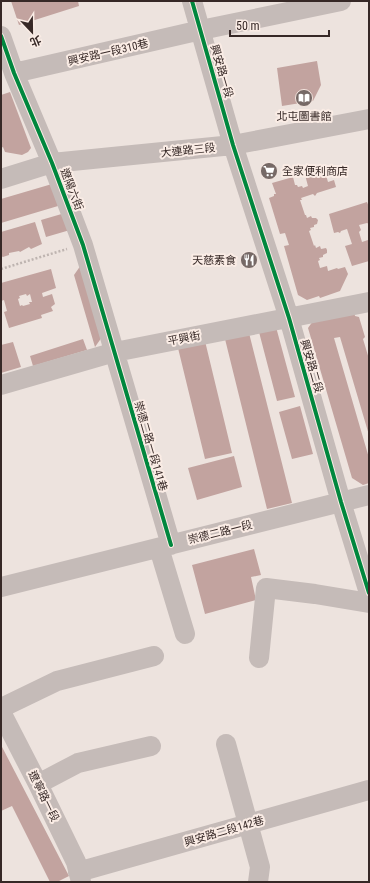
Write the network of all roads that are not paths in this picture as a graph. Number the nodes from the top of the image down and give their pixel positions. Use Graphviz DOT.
graph roads {
  1 [pos="192,1"];
  2 [pos="341,1"];
  3 [pos="201,30"];
  4 [pos="1,36"];
  5 [pos="14,73"];
  6 [pos="369,119"];
  7 [pos="233,145"];
  8 [pos="52,163"];
  9 [pos="1,167"];
  10 [pos="1,179"];
  11 [pos="369,302"];
  12 [pos="289,318"];
  13 [pos="115,352"];
  14 [pos="1,385"];
  15 [pos="369,495"];
  16 [pos="341,502"];
  17 [pos="165,546"];
  18 [pos="1,587"];
  19 [pos="369,593"];
  20 [pos="369,603"];
  21 [pos="185,634"];
  22 [pos="154,656"];
  23 [pos="259,658"];
  24 [pos="1,708"];
  25 [pos="1,712"];
  26 [pos="226,744"];
  27 [pos="151,746"];
  28 [pos="38,784"];
  29 [pos="369,790"];
  30 [pos="247,824"];
  31 [pos="79,877"];
  32 [pos="258,882"];
  1 -- 3 [label="street, 興安路一段"];
  2 -- 3 [label="street, 興安路一段310巷"];
  3 -- 5 [label="street, 興安路一段310巷"];
  3 -- 7 [label="street, 興安路一段"];
  4 -- 5 [label="street, 遼陽六街"];
  5 -- 8 [label="street, 遼陽六街"];
  6 -- 7 [label="street, 大連路三段"];
  7 -- 8 [label="street, 大連路三段"];
  7 -- 12 [label="street, 興安路二段"];
  8 -- 9 [label="street, 大連路三段"];
  8 -- 10 [label="street, 大連路三段"];
  8 -- 13 [label="street, 遼陽六街"];
  11 -- 12 [label="street, 平興街"];
  12 -- 13 [label="street, 平興街"];
  12 -- 16 [label="street, 興安路二段"];
  13 -- 14 [label="street, 平興街"];
  13 -- 17 [label="street, 崇德二路一段141巷"];
  15 -- 16 [label="street, 崇德二路一段"];
  16 -- 17 [label="street, 崇德二路一段"];
  16 -- 19 [label="street, 興安路二段"];
  17 -- 18 [label="street, 崇德二路一段"];
  17 -- 21 [label="street, 崇德二路一段141巷"];
  20 -- 23 [label="street"];
  22 -- 24 [label="street"];
  25 -- 28 [label="street, 遼寧路一段"];
  26 -- 30 [label="street"];
  27 -- 28 [label="street"];
  28 -- 31 [label="street, 遼寧路一段"];
  29 -- 30 [label="street, 興安路二段142巷"];
  30 -- 31 [label="street, 興安路二段142巷"];
  30 -- 32 [label="street"];
}
